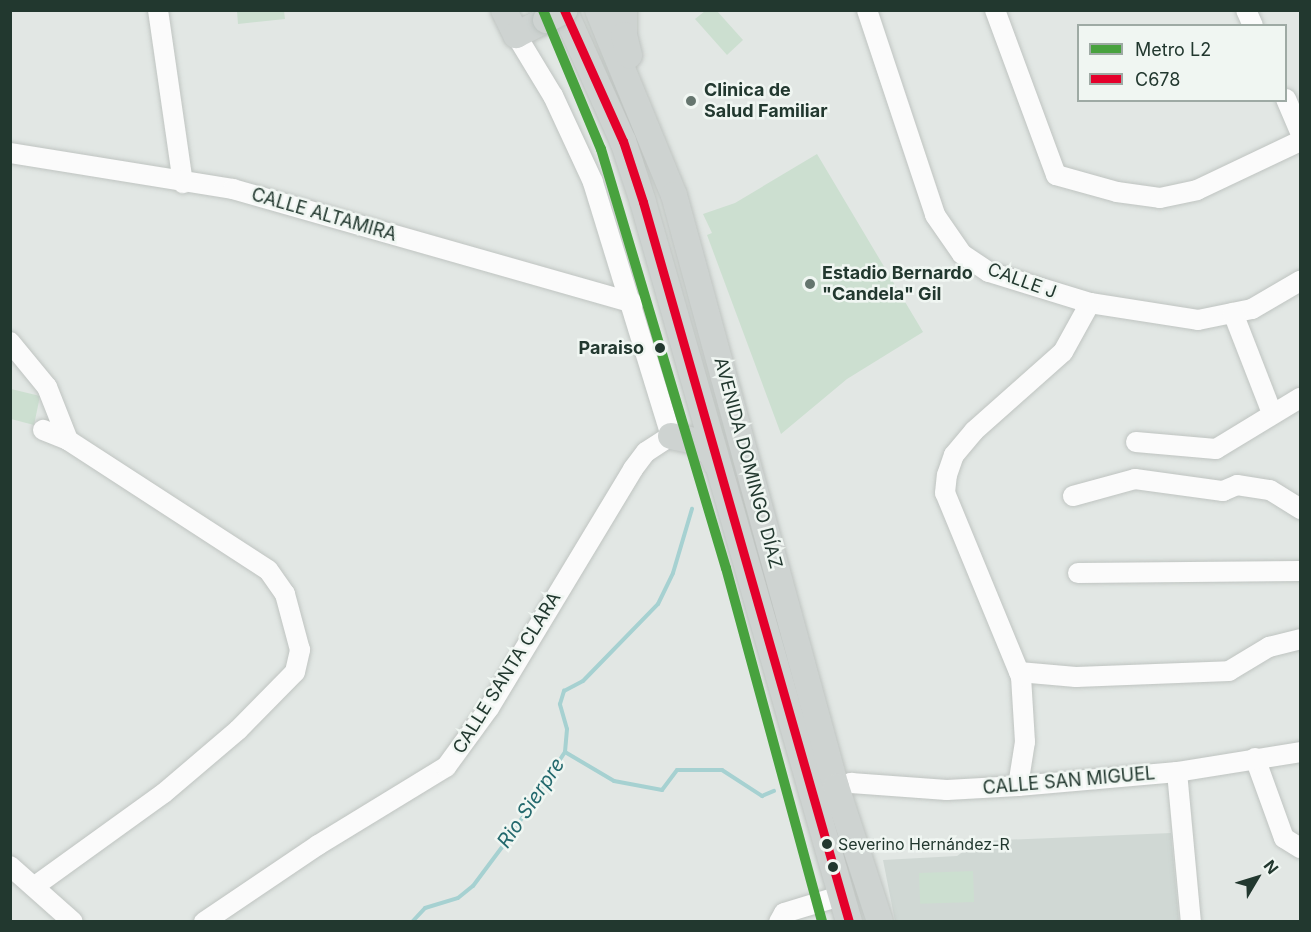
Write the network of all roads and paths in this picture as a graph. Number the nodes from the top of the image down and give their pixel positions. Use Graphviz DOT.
graph roads {
  1 [pos="158,10"];
  2 [pos="504,10"];
  3 [pos="598,10"];
  4 [pos="624,10"];
  5 [pos="867,10"];
  6 [pos="995,10"];
  7 [pos="558,14"];
  8 [pos="516,34"];
  9 [pos="1287,101"];
  10 [pos="646,122"];
  11 [pos="1300,132"];
  12 [pos="1300,141"];
  13 [pos="10,153"];
  14 [pos="183,183"];
  15 [pos="1300,281"];
  16 [pos="633,303"];
  17 [pos="1090,303"];
  18 [pos="1233,313"];
  19 [pos="10,342"];
  20 [pos="1300,398"];
  21 [pos="1272,413"];
  22 [pos="43,430"];
  23 [pos="671,436"];
  24 [pos="68,440"];
  25 [pos="1136,442"];
  26 [pos="721,472"];
  27 [pos="1073,496"];
  28 [pos="1300,509"];
  29 [pos="1300,571"];
  30 [pos="1078,573"];
  31 [pos="1300,639"];
  32 [pos="1019,672"];
  33 [pos="1300,752"];
  34 [pos="1255,758"];
  35 [pos="1177,772"];
  36 [pos="1018,786"];
  37 [pos="836,787"];
  38 [pos="1300,848"];
  39 [pos="10,866"];
  40 [pos="35,886"];
  41 [pos="840,896"];
  42 [pos="73,921"];
  43 [pos="204,921"];
  44 [pos="779,921"];
  45 [pos="849,921"];
  46 [pos="880,921"];
  47 [pos="1191,921"];
  1 -- 14 [label="street"];
  2 -- 8 [label="main road"];
  3 -- 10 [label="main road, AVENIDA DOMINGO DÍAZ"];
  4 -- 10 [label="main road"];
  5 -- 17 [label="street, CALLE J"];
  6 -- 12 [label="street"];
  7 -- 8 [label="main road"];
  7 -- 26 [label="main road, AVENIDA DOMINGO DÍAZ"];
  8 -- 16 [label="street"];
  9 -- 11 [label="street"];
  10 -- 37 [label="main road, AVENIDA DOMINGO DÍAZ"];
  13 -- 14 [label="street, CALLE ALTAMIRA"];
  14 -- 16 [label="street, CALLE ALTAMIRA"];
  15 -- 18 [label="street, CALLE J"];
  16 -- 23 [label="street"];
  17 -- 18 [label="street, CALLE J"];
  17 -- 32 [label="street"];
  18 -- 21 [label="street"];
  19 -- 24 [label="street"];
  20 -- 21 [label="street"];
  21 -- 25 [label="street"];
  22 -- 24 [label="street"];
  23 -- 26 [label="main road"];
  23 -- 43 [label="street, CALLE SANTA CLARA"];
  24 -- 40 [label="street"];
  26 -- 41 [label="main road, AVENIDA DOMINGO DÍAZ"];
  27 -- 28 [label="street"];
  29 -- 30 [label="street"];
  31 -- 32 [label="street"];
  32 -- 36 [label="street"];
  33 -- 34 [label="street, CALLE SAN MIGUEL"];
  34 -- 35 [label="street, CALLE SAN MIGUEL"];
  34 -- 38 [label="street"];
  35 -- 36 [label="street, CALLE SAN MIGUEL"];
  35 -- 47 [label="street"];
  36 -- 37 [label="street, CALLE SAN MIGUEL"];
  37 -- 46 [label="main road, AVENIDA DOMINGO DÍAZ"];
  39 -- 40 [label="street"];
  40 -- 42 [label="street"];
  41 -- 44 [label="street"];
  41 -- 45 [label="main road, AVENIDA DOMINGO DÍAZ"];
}
